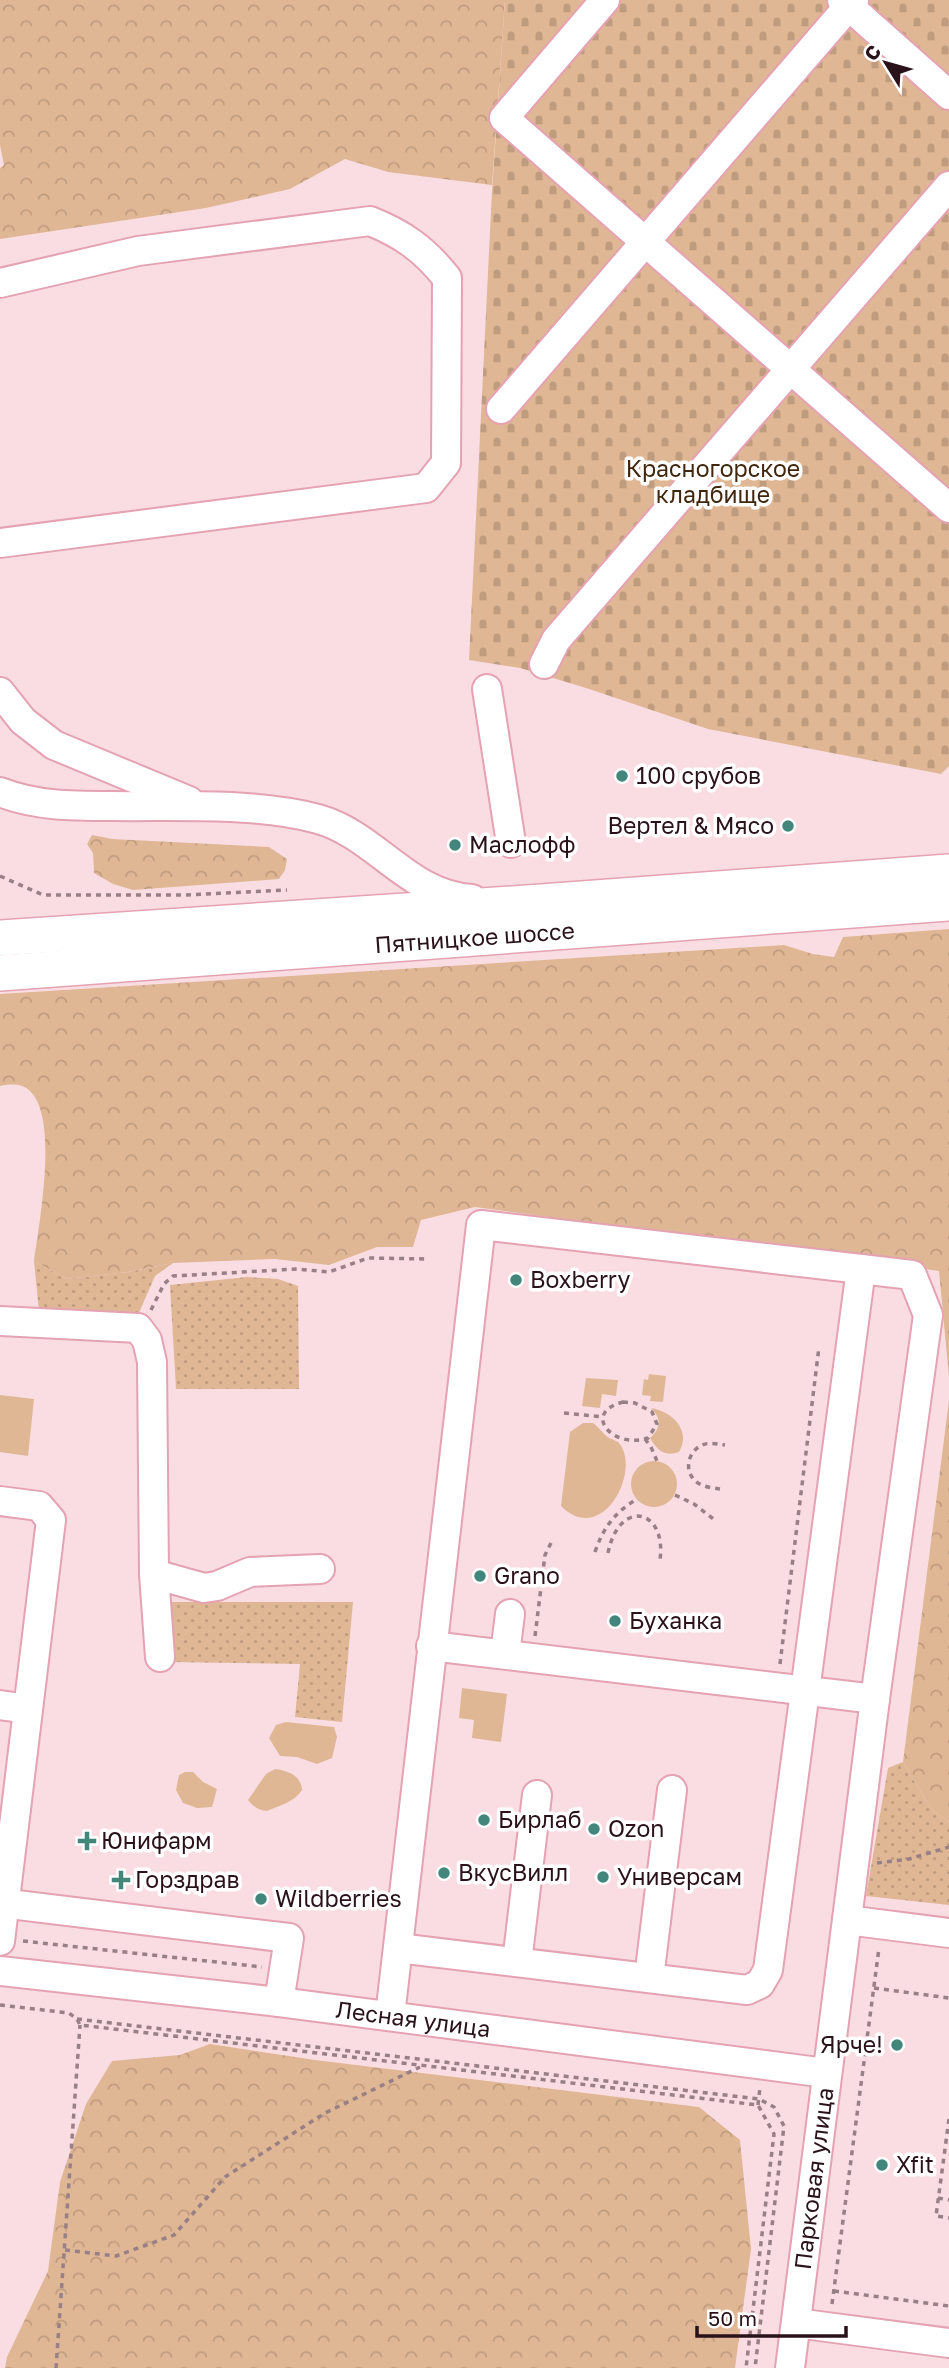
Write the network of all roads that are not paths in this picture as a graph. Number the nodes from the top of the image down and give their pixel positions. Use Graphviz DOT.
graph roads {
  1 [pos="605,0"];
  2 [pos="848,2"];
  3 [pos="949,95"];
  4 [pos="949,186"];
  5 [pos="645,242"];
  6 [pos="0,283"];
  7 [pos="790,369"];
  8 [pos="501,409"];
  9 [pos="949,508"];
  10 [pos="0,543"];
  11 [pos="544,664"];
  12 [pos="487,689"];
  13 [pos="0,692"];
  14 [pos="0,792"];
  15 [pos="48,806"];
  16 [pos="0,807"];
  17 [pos="208,808"];
  18 [pos="511,843"];
  19 [pos="949,872"];
  20 [pos="541,902"];
  21 [pos="949,903"];
  22 [pos="0,938"];
  23 [pos="0,973"];
  24 [pos="861,1269"];
  25 [pos="0,1321"];
  26 [pos="0,1501"];
  27 [pos="320,1569"];
  28 [pos="154,1574"];
  29 [pos="510,1614"];
  30 [pos="431,1646"];
  31 [pos="505,1654"];
  32 [pos="160,1657"];
  33 [pos="805,1690"];
  34 [pos="875,1699"];
  35 [pos="0,1705"];
  36 [pos="28,1709"];
  37 [pos="672,1790"];
  38 [pos="537,1795"];
  39 [pos="2,1903"];
  40 [pos="847,1920"];
  41 [pos="949,1933"];
  42 [pos="0,1940"];
  43 [pos="398,1948"];
  44 [pos="517,1962"];
  45 [pos="0,1971"];
  46 [pos="649,1978"];
  47 [pos="279,2002"];
  48 [pos="390,2017"];
  49 [pos="826,2073"];
  50 [pos="796,2323"];
  51 [pos="949,2343"];
  52 [pos="790,2368"];
  1 -- 5 [label="street"];
  2 -- 3 [label="street"];
  2 -- 5 [label="street"];
  4 -- 7 [label="street"];
  5 -- 7 [label="street"];
  5 -- 8 [label="street"];
  6 -- 10 [label="street"];
  7 -- 9 [label="street"];
  7 -- 11 [label="street"];
  12 -- 18 [label="street"];
  13 -- 17 [label="street"];
  14 -- 15 [label="street"];
  15 -- 16 [label="street"];
  15 -- 17 [label="street"];
  17 -- 20 [label="street"];
  19 -- 20 [label="main road, Пятницкое шоссе"];
  20 -- 22 [label="main road, Пятницкое шоссе"];
  21 -- 23 [label="main road, Пятницкое шоссе"];
  24 -- 30 [label="street"];
  24 -- 33 [label="street"];
  24 -- 34 [label="street, Парковая улица"];
  25 -- 28 [label="street"];
  26 -- 36 [label="street"];
  27 -- 28 [label="street"];
  28 -- 32 [label="street"];
  29 -- 31 [label="street"];
  30 -- 31 [label="street"];
  30 -- 43 [label="street"];
  31 -- 33 [label="street"];
  33 -- 34 [label="street"];
  33 -- 46 [label="street"];
  34 -- 40 [label="street, Парковая улица"];
  35 -- 36 [label="street"];
  36 -- 39 [label="street"];
  37 -- 46 [label="street"];
  38 -- 44 [label="street"];
  39 -- 42 [label="street"];
  39 -- 47 [label="street"];
  40 -- 41 [label="street"];
  40 -- 49 [label="street, Парковая улица"];
  43 -- 44 [label="street"];
  43 -- 48 [label="street"];
  44 -- 46 [label="street"];
  45 -- 47 [label="street, Лесная улица"];
  47 -- 48 [label="street, Лесная улица"];
  48 -- 49 [label="street, Лесная улица"];
  49 -- 50 [label="street, Парковая улица"];
  50 -- 51 [label="street"];
  50 -- 52 [label="street, Парковая улица"];
}
